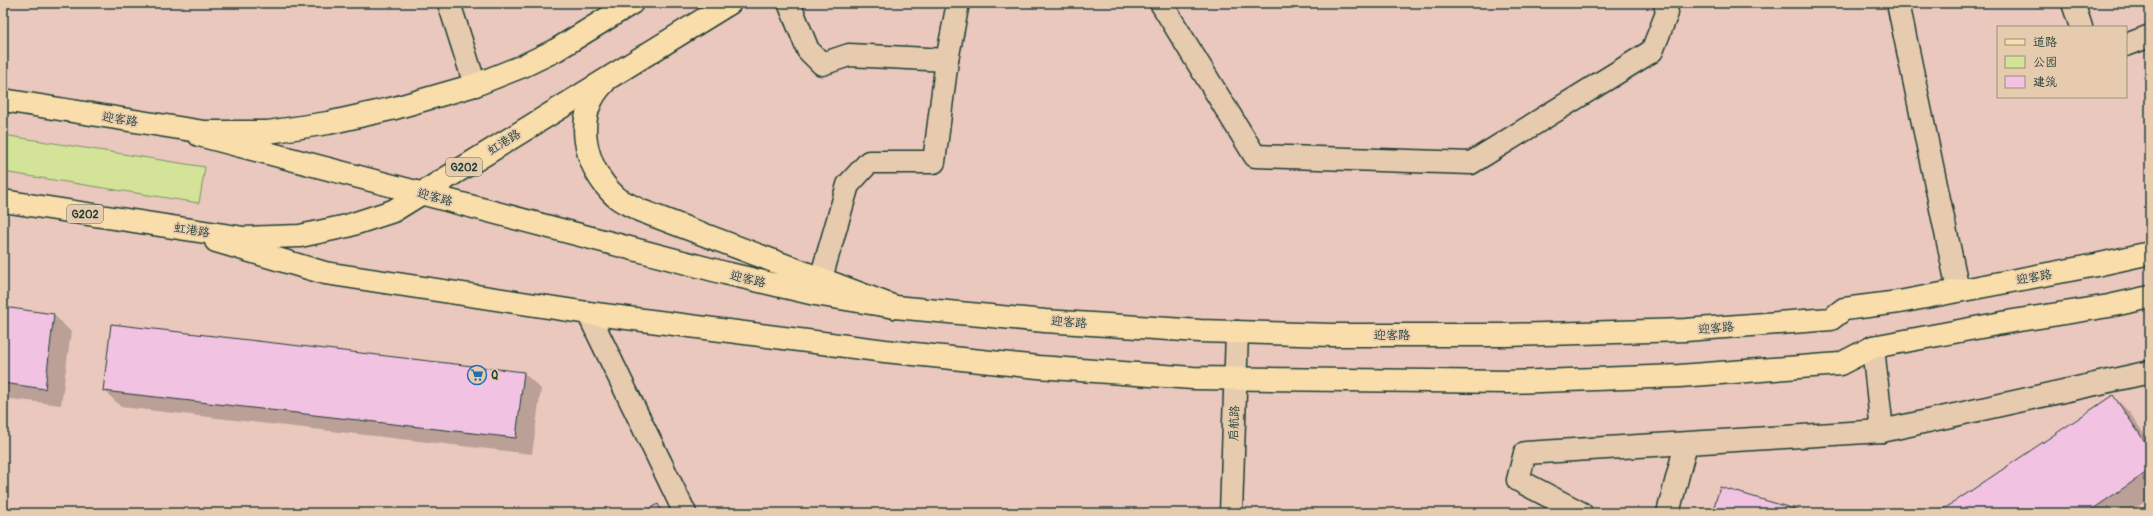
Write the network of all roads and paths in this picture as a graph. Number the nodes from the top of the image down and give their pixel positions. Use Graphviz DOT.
graph roads {
  1 [pos="449,3"];
  2 [pos="632,3"];
  3 [pos="730,3"];
  4 [pos="789,3"];
  5 [pos="958,3"];
  6 [pos="1161,3"];
  7 [pos="1665,3"];
  8 [pos="1898,3"];
  9 [pos="2073,3"];
  10 [pos="2081,26"];
  11 [pos="2150,36"];
  12 [pos="2127,45"];
  13 [pos="947,60"];
  14 [pos="612,76"];
  15 [pos="475,84"];
  16 [pos="3,100"];
  17 [pos="157,124"];
  18 [pos="421,194"];
  19 [pos="3,201"];
  20 [pos="168,226"];
  21 [pos="2150,253"];
  22 [pos="820,278"];
  23 [pos="1958,290"];
  24 [pos="2150,297"];
  25 [pos="895,307"];
  26 [pos="588,313"];
  27 [pos="1237,332"];
  28 [pos="1873,347"];
  29 [pos="2150,372"];
  30 [pos="1235,379"];
  31 [pos="1882,431"];
  32 [pos="1686,444"];
  33 [pos="684,513"];
  34 [pos="1231,513"];
  35 [pos="1581,513"];
  36 [pos="1668,513"];
  1 -- 15 [label="street"];
  2 -- 15 [label="main road"];
  3 -- 14 [label="main road, 虹港路 / G202"];
  4 -- 13 [label="street"];
  5 -- 13 [label="street"];
  6 -- 7 [label="street"];
  8 -- 23 [label="street"];
  9 -- 10 [label="street"];
  11 -- 12 [label="street"];
  13 -- 22 [label="street"];
  14 -- 18 [label="main road, 虹港路 / G202"];
  14 -- 22 [label="main road"];
  15 -- 17 [label="main road"];
  16 -- 17 [label="main road, 迎客路"];
  17 -- 18 [label="main road, 迎客路"];
  18 -- 20 [label="main road, 虹港路 / G202"];
  18 -- 25 [label="main road, 迎客路"];
  19 -- 20 [label="main road, G202"];
  20 -- 26 [label="main road"];
  21 -- 23 [label="main road, 迎客路"];
  22 -- 25 [label="main road"];
  23 -- 27 [label="main road, 迎客路"];
  24 -- 28 [label="main road"];
  25 -- 27 [label="main road, 迎客路"];
  26 -- 30 [label="main road"];
  26 -- 33 [label="street"];
  27 -- 30 [label="street, 启航路"];
  28 -- 30 [label="main road"];
  28 -- 31 [label="street"];
  29 -- 31 [label="street"];
  30 -- 34 [label="street, 启航路"];
  31 -- 32 [label="street"];
  32 -- 35 [label="street"];
  32 -- 36 [label="street"];
}
